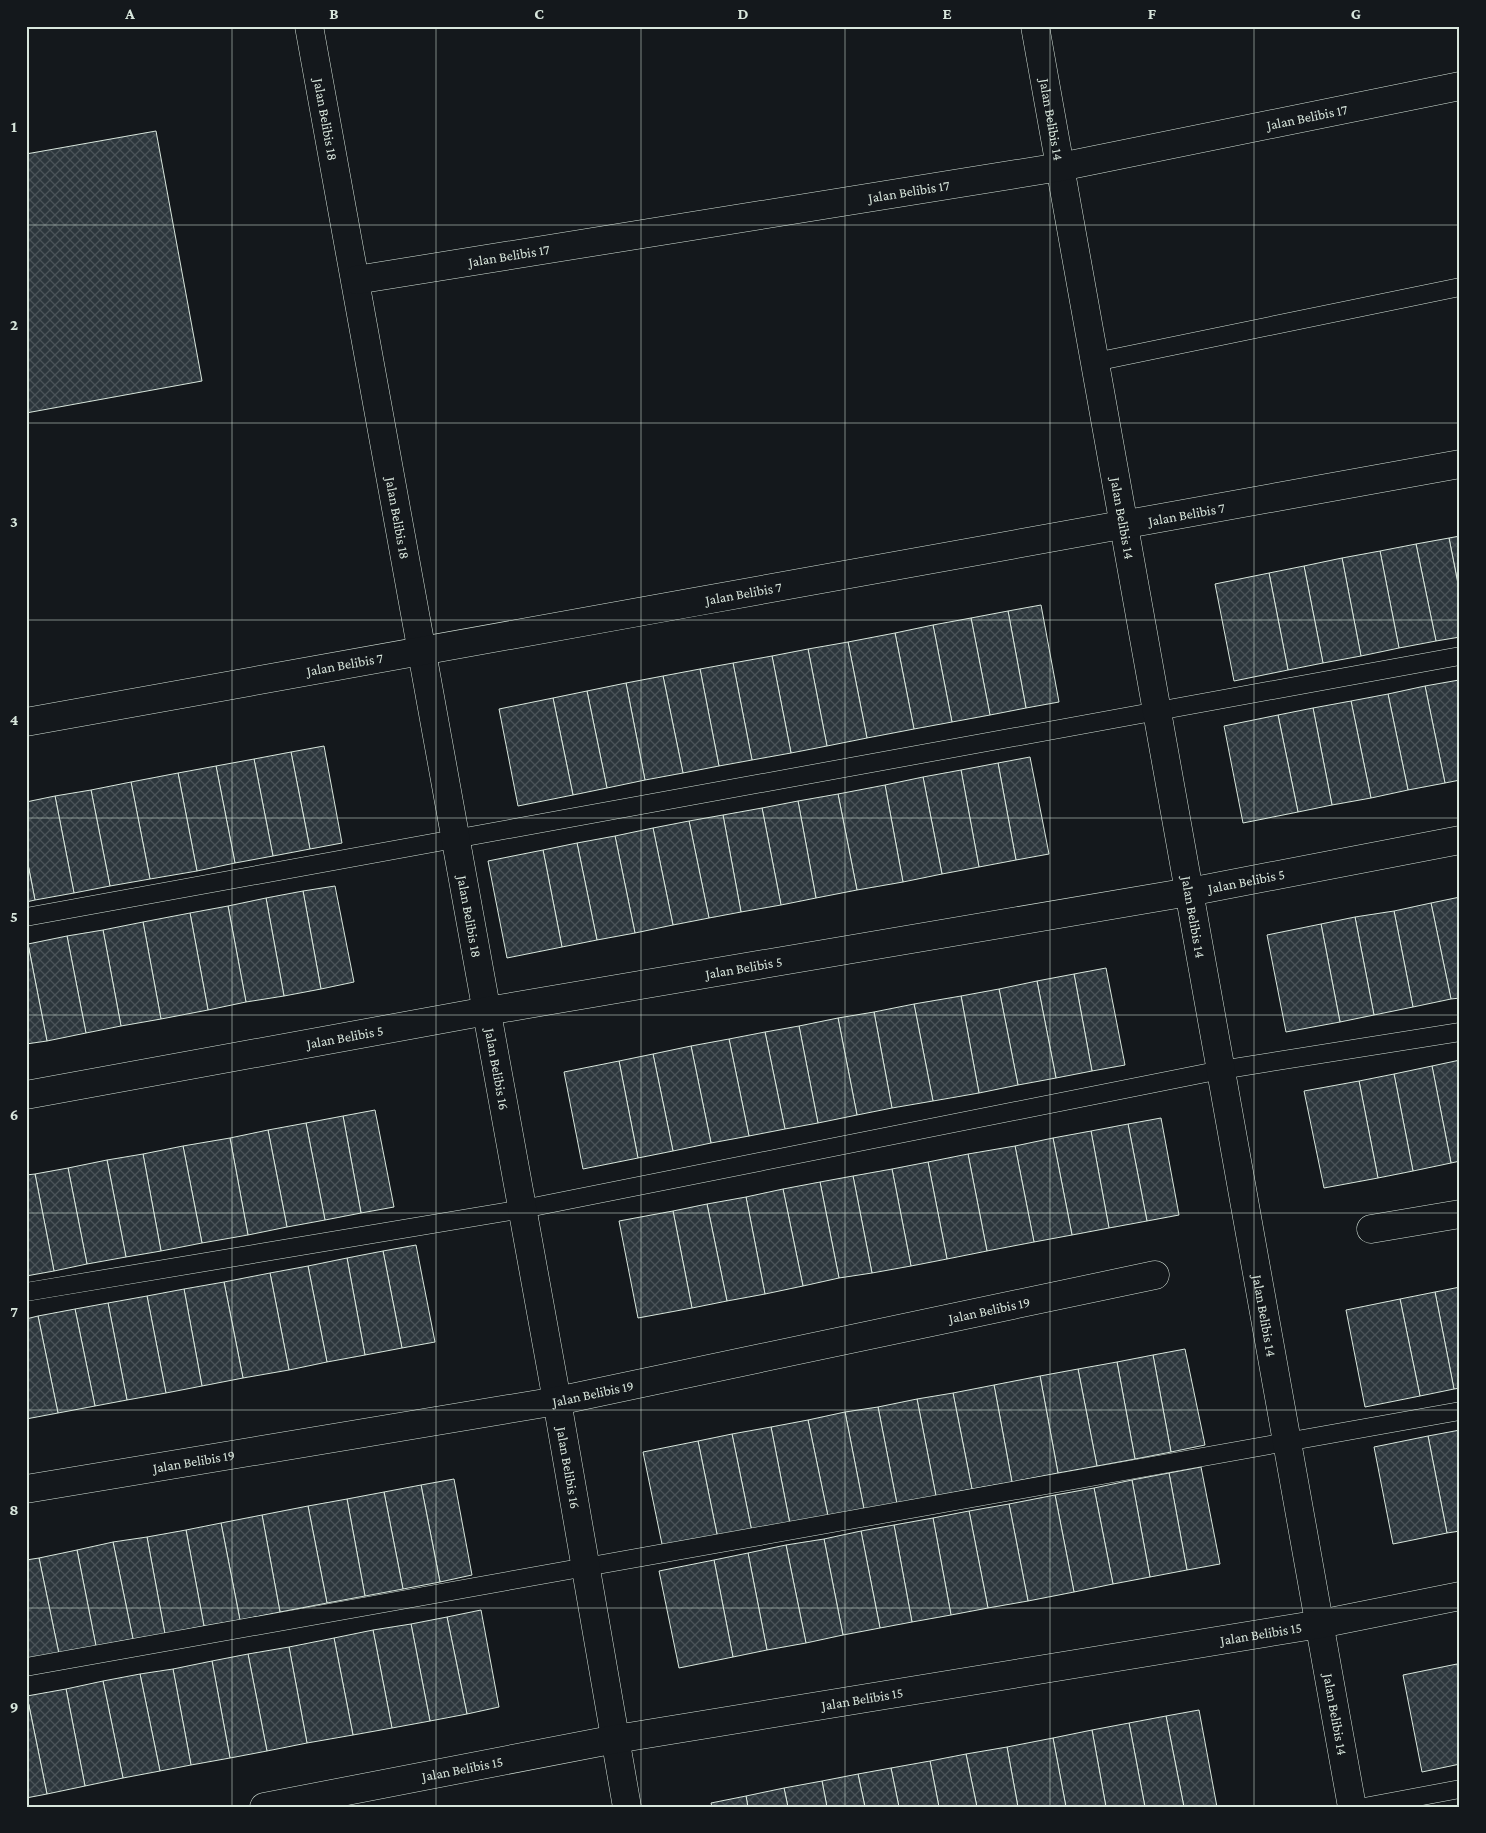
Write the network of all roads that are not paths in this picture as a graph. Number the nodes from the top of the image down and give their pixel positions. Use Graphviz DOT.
graph roads {
  1 [pos="310,26"];
  2 [pos="1036,26"];
  3 [pos="1460,86"];
  4 [pos="1060,167"];
  5 [pos="356,280"];
  6 [pos="1460,287"];
  7 [pos="1095,362"];
  8 [pos="1460,464"];
  9 [pos="1124,526"];
  10 [pos="423,649"];
  11 [pos="1460,656"];
  12 [pos="1157,711"];
  13 [pos="26,722"];
  14 [pos="456,839"];
  15 [pos="1460,840"];
  16 [pos="1189,892"];
  17 [pos="26,917"];
  18 [pos="487,1011"];
  19 [pos="1460,1032"];
  20 [pos="1221,1070"];
  21 [pos="26,1095"];
  22 [pos="523,1209"];
  23 [pos="1460,1214"];
  24 [pos="1371,1229"];
  25 [pos="1156,1275"];
  26 [pos="26,1292"];
  27 [pos="557,1401"];
  28 [pos="1460,1411"];
  29 [pos="1287,1441"];
  30 [pos="26,1488"];
  31 [pos="586,1568"];
  32 [pos="1460,1596"];
  33 [pos="1320,1624"];
  34 [pos="26,1667"];
  35 [pos="616,1739"];
  36 [pos="1460,1790"];
  37 [pos="310,1803"];
  38 [pos="264,1807"];
  39 [pos="627,1807"];
  40 [pos="1352,1807"];
  41 [pos="1364,1807"];
  1 -- 5 [label="street, Jalan Belibis 18"];
  2 -- 4 [label="street, Jalan Belibis 14"];
  3 -- 4 [label="street, Jalan Belibis 17"];
  4 -- 5 [label="street, Jalan Belibis 17"];
  4 -- 7 [label="street, Jalan Belibis 14"];
  5 -- 10 [label="street, Jalan Belibis 18"];
  6 -- 7 [label="lane"];
  7 -- 9 [label="street, Jalan Belibis 14"];
  8 -- 9 [label="street, Jalan Belibis 7"];
  9 -- 10 [label="street, Jalan Belibis 7"];
  9 -- 12 [label="street, Jalan Belibis 14"];
  10 -- 13 [label="street, Jalan Belibis 7"];
  10 -- 14 [label="street, Jalan Belibis 18"];
  11 -- 12 [label="lane"];
  12 -- 14 [label="lane"];
  12 -- 16 [label="street, Jalan Belibis 14"];
  14 -- 17 [label="lane"];
  14 -- 18 [label="street, Jalan Belibis 18"];
  15 -- 16 [label="street, Jalan Belibis 5"];
  16 -- 18 [label="street, Jalan Belibis 5"];
  16 -- 20 [label="street, Jalan Belibis 14"];
  18 -- 21 [label="street, Jalan Belibis 5"];
  18 -- 22 [label="street, Jalan Belibis 16"];
  19 -- 20 [label="lane"];
  20 -- 22 [label="lane"];
  20 -- 29 [label="street, Jalan Belibis 14"];
  22 -- 26 [label="lane"];
  22 -- 27 [label="street, Jalan Belibis 16"];
  23 -- 24 [label="street"];
  25 -- 27 [label="street, Jalan Belibis 19"];
  27 -- 30 [label="street, Jalan Belibis 19"];
  27 -- 31 [label="street, Jalan Belibis 16"];
  28 -- 29 [label="lane"];
  29 -- 31 [label="lane"];
  29 -- 33 [label="street, Jalan Belibis 14"];
  31 -- 34 [label="lane"];
  31 -- 35 [label="street, Jalan Belibis 16"];
  32 -- 33 [label="street, Jalan Belibis 15"];
  33 -- 35 [label="street, Jalan Belibis 15"];
  33 -- 40 [label="street, Jalan Belibis 14"];
  35 -- 37 [label="street, Jalan Belibis 15"];
  35 -- 39 [label="street, Jalan Belibis 16"];
  36 -- 41 [label="lane"];
  37 -- 38 [label="street, Jalan Belibis 15"];
}
